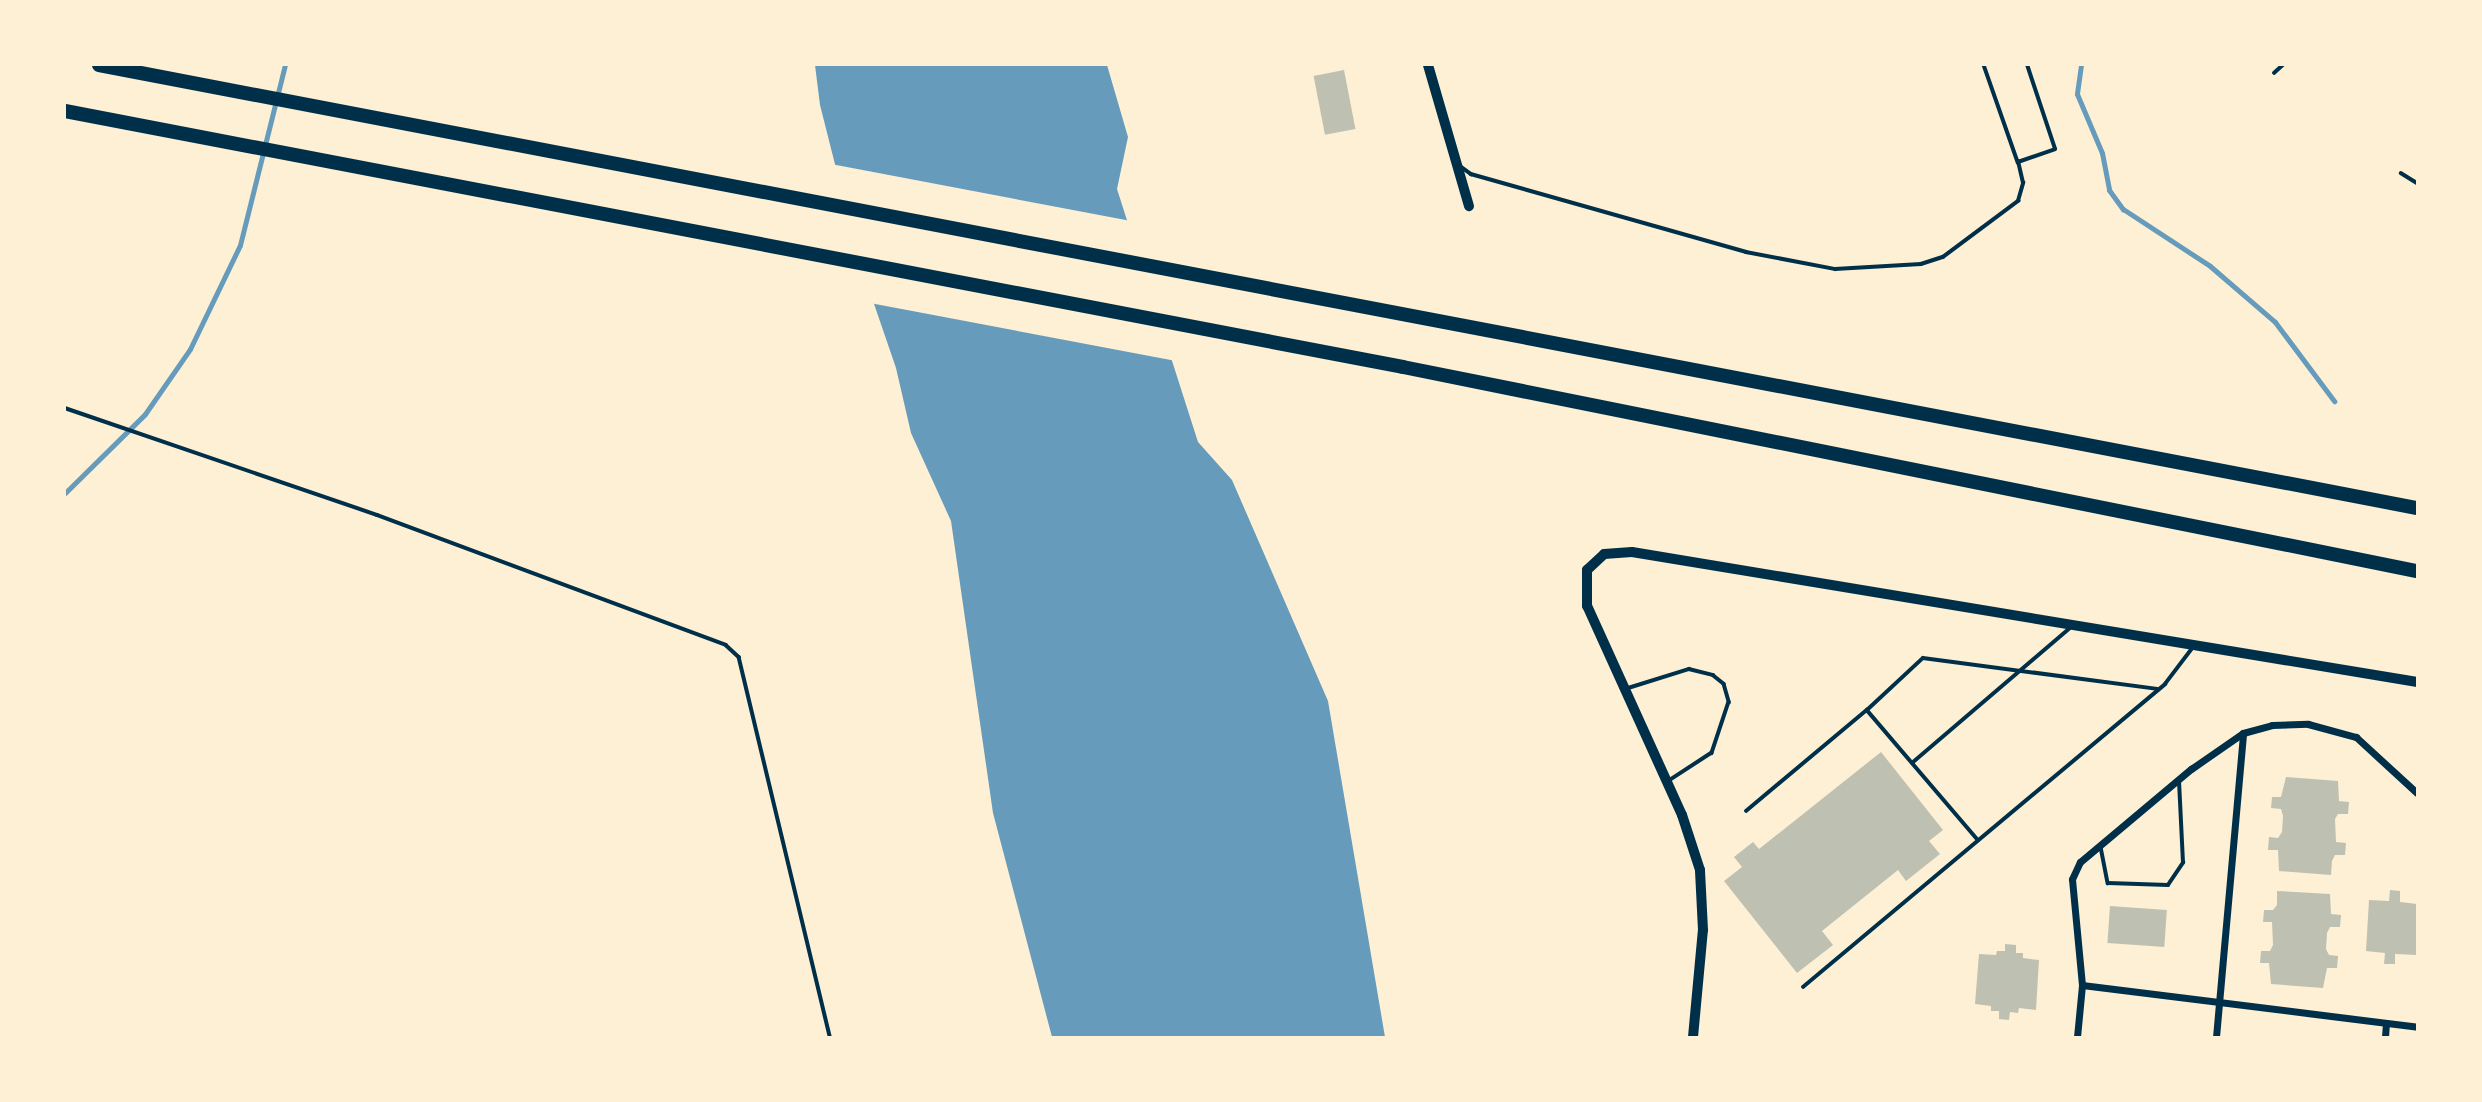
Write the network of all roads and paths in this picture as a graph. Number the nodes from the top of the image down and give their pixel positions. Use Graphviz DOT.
graph roads {
  1 [pos="102,65"];
  2 [pos="1428,65"];
  3 [pos="1984,65"];
  4 [pos="2027,65"];
  5 [pos="2283,65"];
  6 [pos="2274,73"];
  7 [pos="65,111"];
  8 [pos="2018,162"];
  9 [pos="1458,165"];
  10 [pos="2401,173"];
  11 [pos="2417,183"];
  12 [pos="1469,206"];
  13 [pos="65,408"];
  14 [pos="2417,508"];
  15 [pos="2417,571"];
  16 [pos="2073,626"];
  17 [pos="2195,644"];
  18 [pos="2020,671"];
  19 [pos="2417,682"];
  20 [pos="1623,689"];
  21 [pos="2158,689"];
  22 [pos="1867,710"];
  23 [pos="2243,733"];
  24 [pos="1912,763"];
  25 [pos="2179,779"];
  26 [pos="1667,782"];
  27 [pos="2417,793"];
  28 [pos="1746,811"];
  29 [pos="1978,841"];
  30 [pos="2100,845"];
  31 [pos="2082,985"];
  32 [pos="1803,986"];
  33 [pos="2218,1002"];
  34 [pos="2386,1023"];
  35 [pos="2417,1027"];
  36 [pos="830,1037"];
  37 [pos="1693,1037"];
  38 [pos="2077,1037"];
  39 [pos="2216,1037"];
  40 [pos="2385,1037"];
  1 -- 14 [label="highway"];
  2 -- 9 [label="street"];
  3 -- 8 [label="lane"];
  4 -- 8 [label="lane"];
  5 -- 6 [label="lane"];
  7 -- 15 [label="highway"];
  8 -- 9 [label="lane"];
  9 -- 12 [label="street"];
  10 -- 11 [label="lane"];
  13 -- 36 [label="path"];
  16 -- 17 [label="street"];
  16 -- 18 [label="lane"];
  16 -- 20 [label="street"];
  17 -- 19 [label="street"];
  17 -- 21 [label="lane"];
  18 -- 21 [label="lane"];
  18 -- 22 [label="lane"];
  18 -- 24 [label="lane"];
  20 -- 26 [label="street"];
  20 -- 26 [label="lane"];
  21 -- 29 [label="lane"];
  22 -- 24 [label="lane"];
  22 -- 28 [label="lane"];
  23 -- 25 [label="street"];
  23 -- 27 [label="street"];
  23 -- 33 [label="street"];
  24 -- 29 [label="lane"];
  25 -- 30 [label="street"];
  25 -- 30 [label="lane"];
  26 -- 37 [label="street"];
  29 -- 32 [label="lane"];
  30 -- 31 [label="street"];
  31 -- 33 [label="street"];
  31 -- 38 [label="street"];
  33 -- 34 [label="street"];
  33 -- 39 [label="street"];
  34 -- 35 [label="street"];
  34 -- 40 [label="street"];
}
